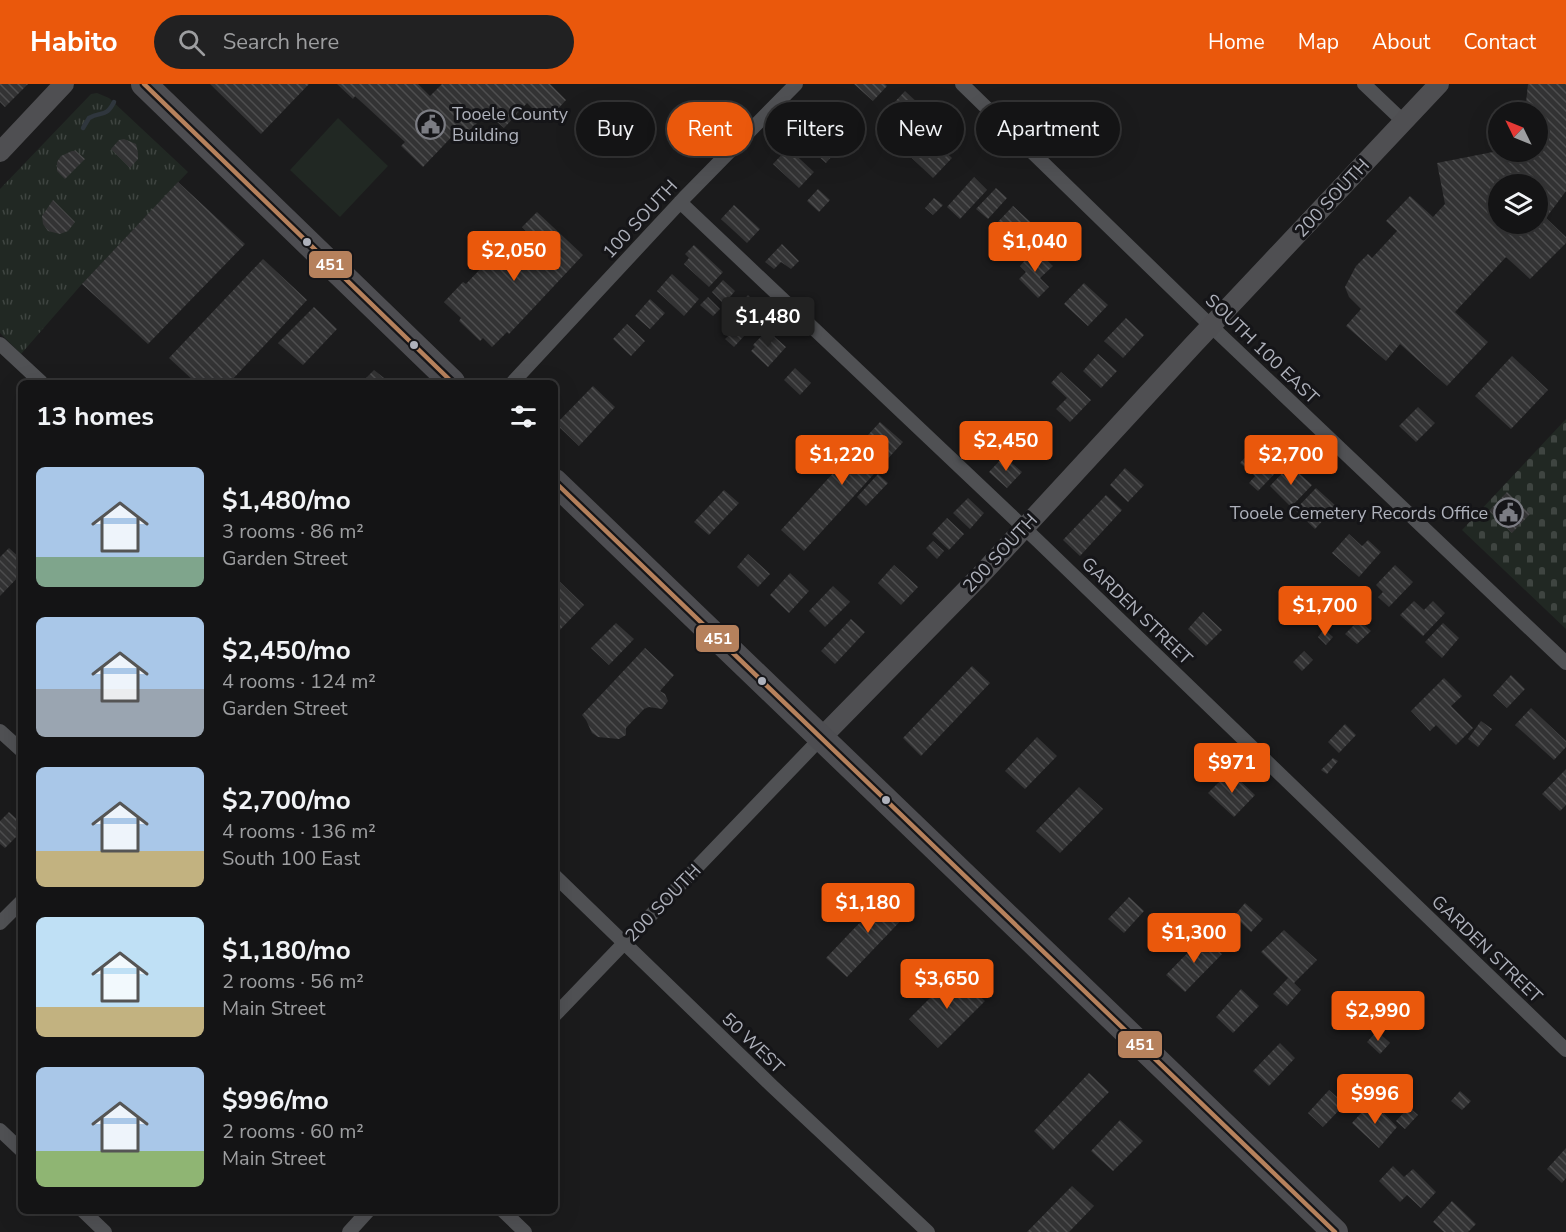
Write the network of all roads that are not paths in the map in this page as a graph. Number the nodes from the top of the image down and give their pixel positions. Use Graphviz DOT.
graph roads {
  1 [pos="64,84"];
  2 [pos="144,84"];
  3 [pos="796,84"];
  4 [pos="962,84"];
  5 [pos="1364,84"];
  6 [pos="1438,84"];
  7 [pos="1404,122"];
  8 [pos="0,152"];
  9 [pos="680,202"];
  10 [pos="1211,326"];
  11 [pos="0,344"];
  12 [pos="39,380"];
  13 [pos="450,380"];
  14 [pos="515,380"];
  15 [pos="558,485"];
  16 [pos="1024,528"];
  17 [pos="1566,663"];
  18 [pos="0,731"];
  19 [pos="821,738"];
  20 [pos="18,747"];
  21 [pos="558,879"];
  22 [pos="18,905"];
  23 [pos="0,923"];
  24 [pos="624,944"];
  25 [pos="558,1012"];
  26 [pos="1566,1050"];
  27 [pos="0,1130"];
  28 [pos="18,1147"];
  29 [pos="86,1214"];
  30 [pos="365,1214"];
  31 [pos="506,1214"];
  32 [pos="105,1232"];
  33 [pos="349,1232"];
  34 [pos="525,1232"];
  35 [pos="928,1232"];
  36 [pos="1335,1232"];
  1 -- 8 [label="street"];
  2 -- 13 [label="highway"];
  3 -- 9 [label="street, 100 SOUTH"];
  4 -- 10 [label="street, SOUTH 100 EAST"];
  5 -- 7 [label="street"];
  6 -- 7 [label="street, 200 SOUTH"];
  7 -- 10 [label="street, 200 SOUTH"];
  9 -- 14 [label="street, 100 SOUTH"];
  9 -- 16 [label="street, GARDEN STREET"];
  10 -- 16 [label="street, 200 SOUTH"];
  10 -- 17 [label="street, SOUTH 100 EAST"];
  11 -- 12 [label="street"];
  15 -- 19 [label="highway"];
  16 -- 19 [label="street, 200 SOUTH"];
  16 -- 26 [label="street, GARDEN STREET"];
  18 -- 20 [label="street"];
  19 -- 24 [label="street, 200 SOUTH"];
  19 -- 36 [label="highway"];
  21 -- 24 [label="street, 50 WEST"];
  22 -- 23 [label="street"];
  24 -- 25 [label="street, 200 SOUTH"];
  24 -- 35 [label="street, 50 WEST"];
  27 -- 28 [label="street"];
  29 -- 32 [label="street"];
  30 -- 33 [label="street"];
  31 -- 34 [label="street"];
}
